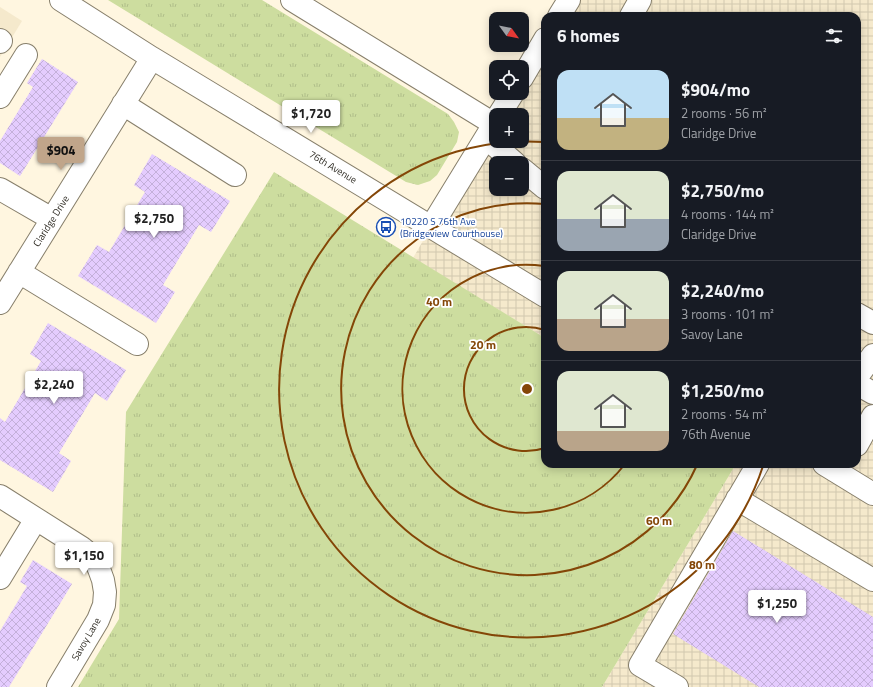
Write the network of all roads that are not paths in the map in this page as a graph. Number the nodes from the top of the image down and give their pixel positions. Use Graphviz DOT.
graph roads {
  1 [pos="61,0"];
  2 [pos="292,0"];
  3 [pos="569,0"];
  4 [pos="640,0"];
  5 [pos="562,12"];
  6 [pos="633,12"];
  7 [pos="541,46"];
  8 [pos="26,55"];
  9 [pos="152,58"];
  10 [pos="529,66"];
  11 [pos="0,97"];
  12 [pos="123,104"];
  13 [pos="489,121"];
  14 [pos="489,132"];
  15 [pos="235,175"];
  16 [pos="529,175"];
  17 [pos="541,185"];
  18 [pos="0,190"];
  19 [pos="52,219"];
  20 [pos="431,227"];
  21 [pos="19,272"];
  22 [pos="541,294"];
  23 [pos="0,303"];
  24 [pos="861,316"];
  25 [pos="873,323"];
  26 [pos="138,344"];
  27 [pos="873,354"];
  28 [pos="861,371"];
  29 [pos="861,386"];
  30 [pos="873,393"];
  31 [pos="873,416"];
  32 [pos="861,438"];
  33 [pos="756,468"];
  34 [pos="838,468"];
  35 [pos="873,494"];
  36 [pos="0,496"];
  37 [pos="737,499"];
  38 [pos="36,519"];
  39 [pos="0,578"];
  40 [pos="873,580"];
  41 [pos="58,687"];
  42 [pos="676,687"];
  1 -- 9 [label="street, 76th Avenue"];
  2 -- 13 [label="street"];
  3 -- 5 [label="street"];
  4 -- 6 [label="street"];
  7 -- 10 [label="street"];
  8 -- 11 [label="street"];
  9 -- 12 [label="street, Claridge Drive"];
  9 -- 20 [label="street, 76th Avenue"];
  12 -- 15 [label="street"];
  12 -- 19 [label="street, Claridge Drive"];
  14 -- 20 [label="street"];
  16 -- 17 [label="street"];
  18 -- 19 [label="street"];
  19 -- 21 [label="street, Claridge Drive"];
  20 -- 22 [label="street, 76th Avenue"];
  21 -- 23 [label="street, Claridge Drive"];
  21 -- 26 [label="street"];
  24 -- 25 [label="street"];
  27 -- 28 [label="street"];
  29 -- 30 [label="street"];
  31 -- 32 [label="street"];
  33 -- 37 [label="street"];
  34 -- 35 [label="street"];
  36 -- 38 [label="street, Savoy Lane"];
  37 -- 40 [label="street"];
  37 -- 42 [label="street"];
  38 -- 39 [label="street"];
  38 -- 41 [label="street, Savoy Lane"];
}
